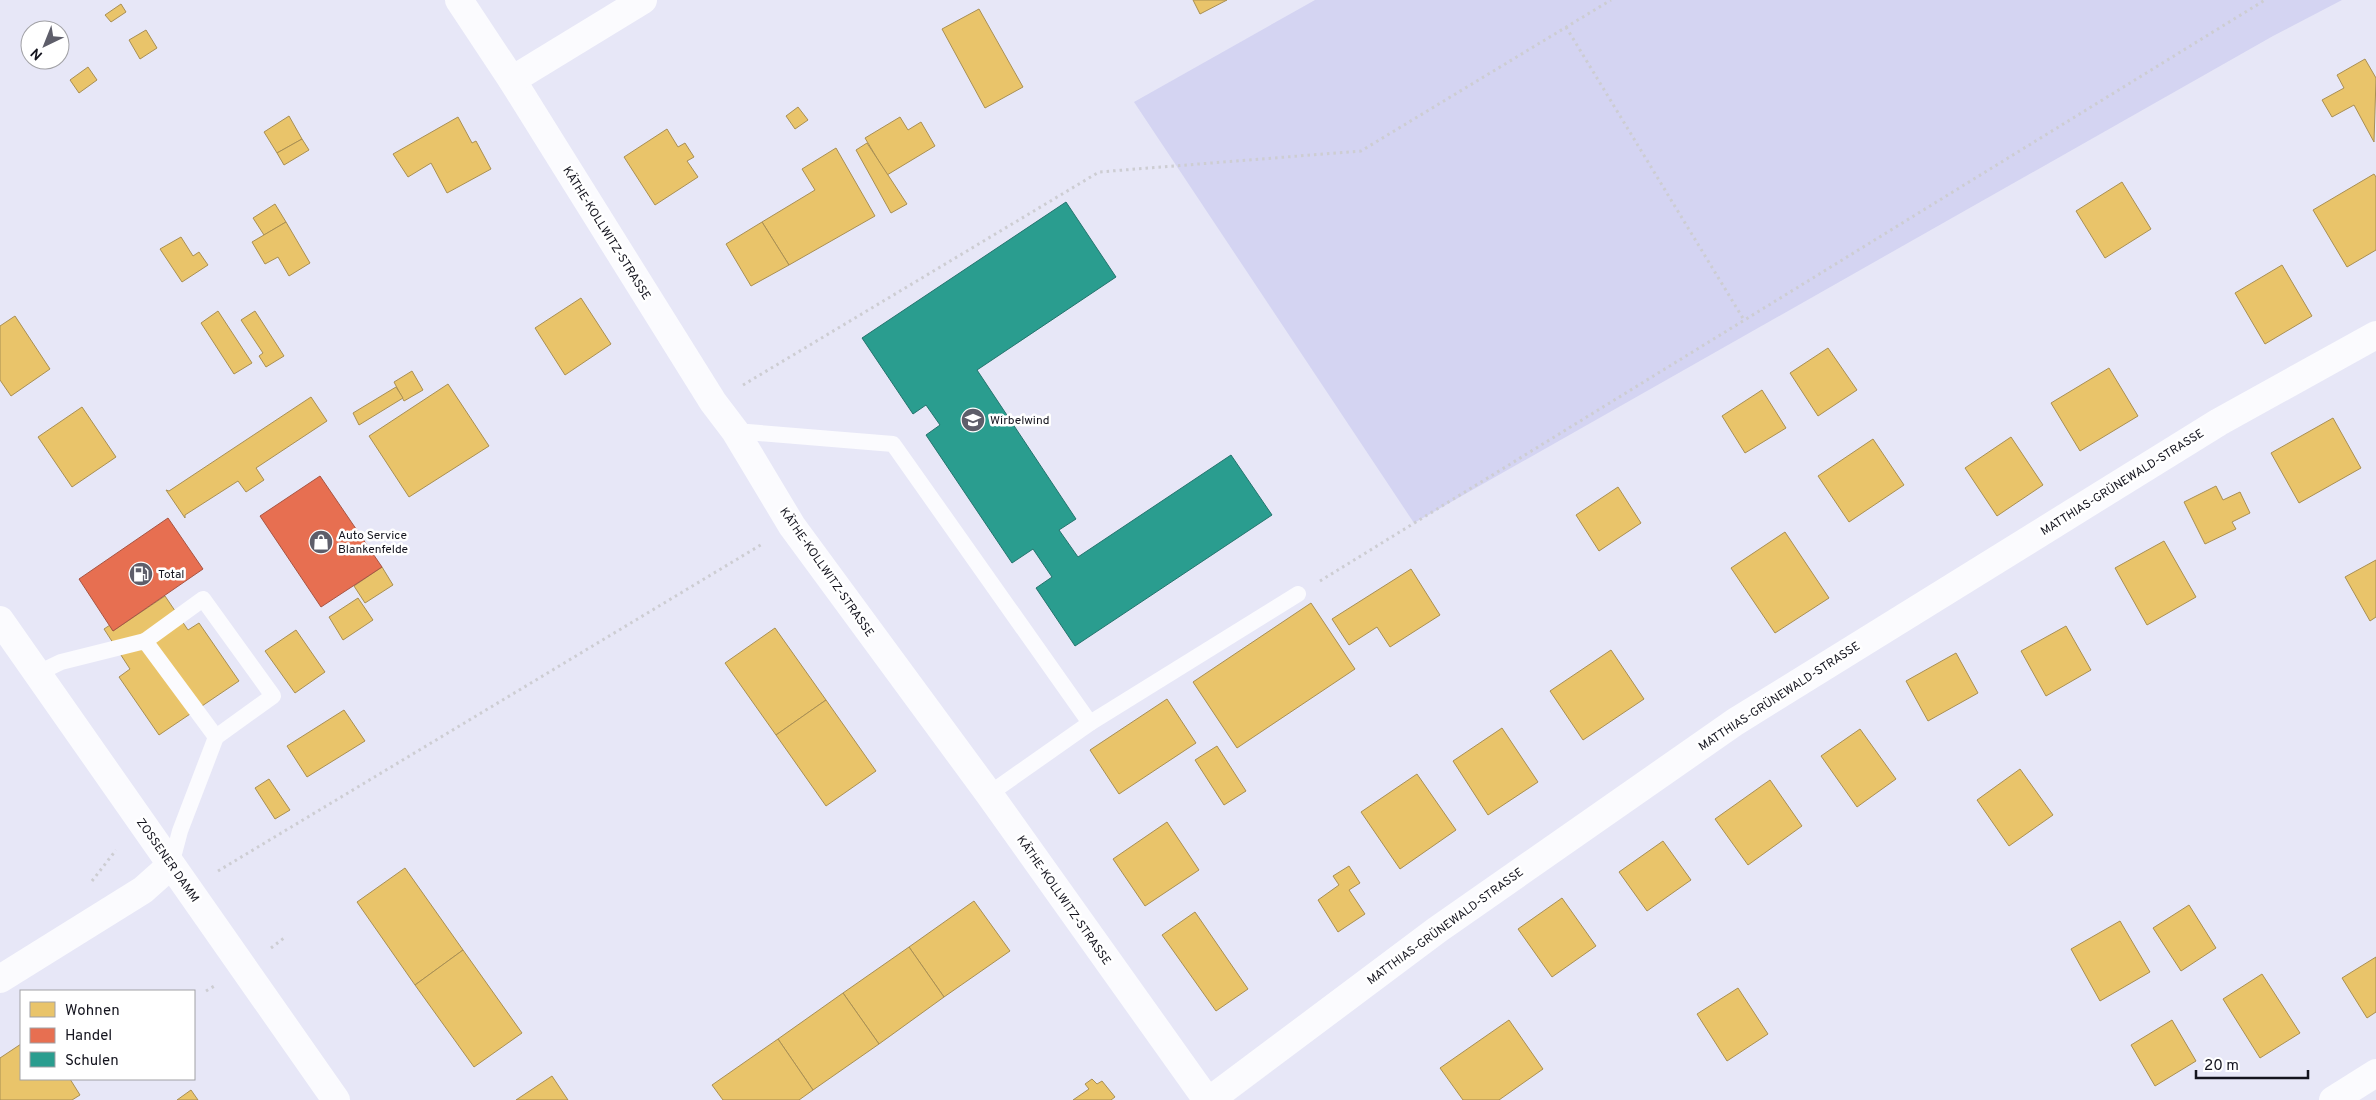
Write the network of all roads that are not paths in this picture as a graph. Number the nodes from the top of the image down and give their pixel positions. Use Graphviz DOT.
graph roads {
  1 [pos="459,0"];
  2 [pos="643,0"];
  3 [pos="512,80"];
  4 [pos="2376,336"];
  5 [pos="735,431"];
  6 [pos="1298,594"];
  7 [pos="0,620"];
  8 [pos="145,641"];
  9 [pos="36,674"];
  10 [pos="1090,723"];
  11 [pos="216,737"];
  12 [pos="989,794"];
  13 [pos="172,865"];
  14 [pos="0,978"];
  15 [pos="2376,1073"];
  16 [pos="336,1100"];
  17 [pos="1209,1100"];
  18 [pos="2333,1100"];
  1 -- 3 [label="street, KÄTHE-KOLLWITZ-STRASSE"];
  2 -- 3 [label="street"];
  3 -- 5 [label="street, KÄTHE-KOLLWITZ-STRASSE"];
  4 -- 17 [label="street, MATTHIAS-GRÜNEWALD-STRASSE"];
  5 -- 10 [label="lane"];
  5 -- 12 [label="street, KÄTHE-KOLLWITZ-STRASSE"];
  6 -- 10 [label="lane"];
  7 -- 9 [label="street, ZOSSENER DAMM"];
  8 -- 9 [label="lane"];
  8 -- 11 [label="lane"];
  8 -- 11 [label="lane"];
  9 -- 13 [label="street, ZOSSENER DAMM"];
  10 -- 12 [label="lane"];
  11 -- 13 [label="lane"];
  12 -- 17 [label="street, KÄTHE-KOLLWITZ-STRASSE"];
  13 -- 14 [label="street"];
  13 -- 16 [label="street, ZOSSENER DAMM"];
  15 -- 18 [label="street"];
}
